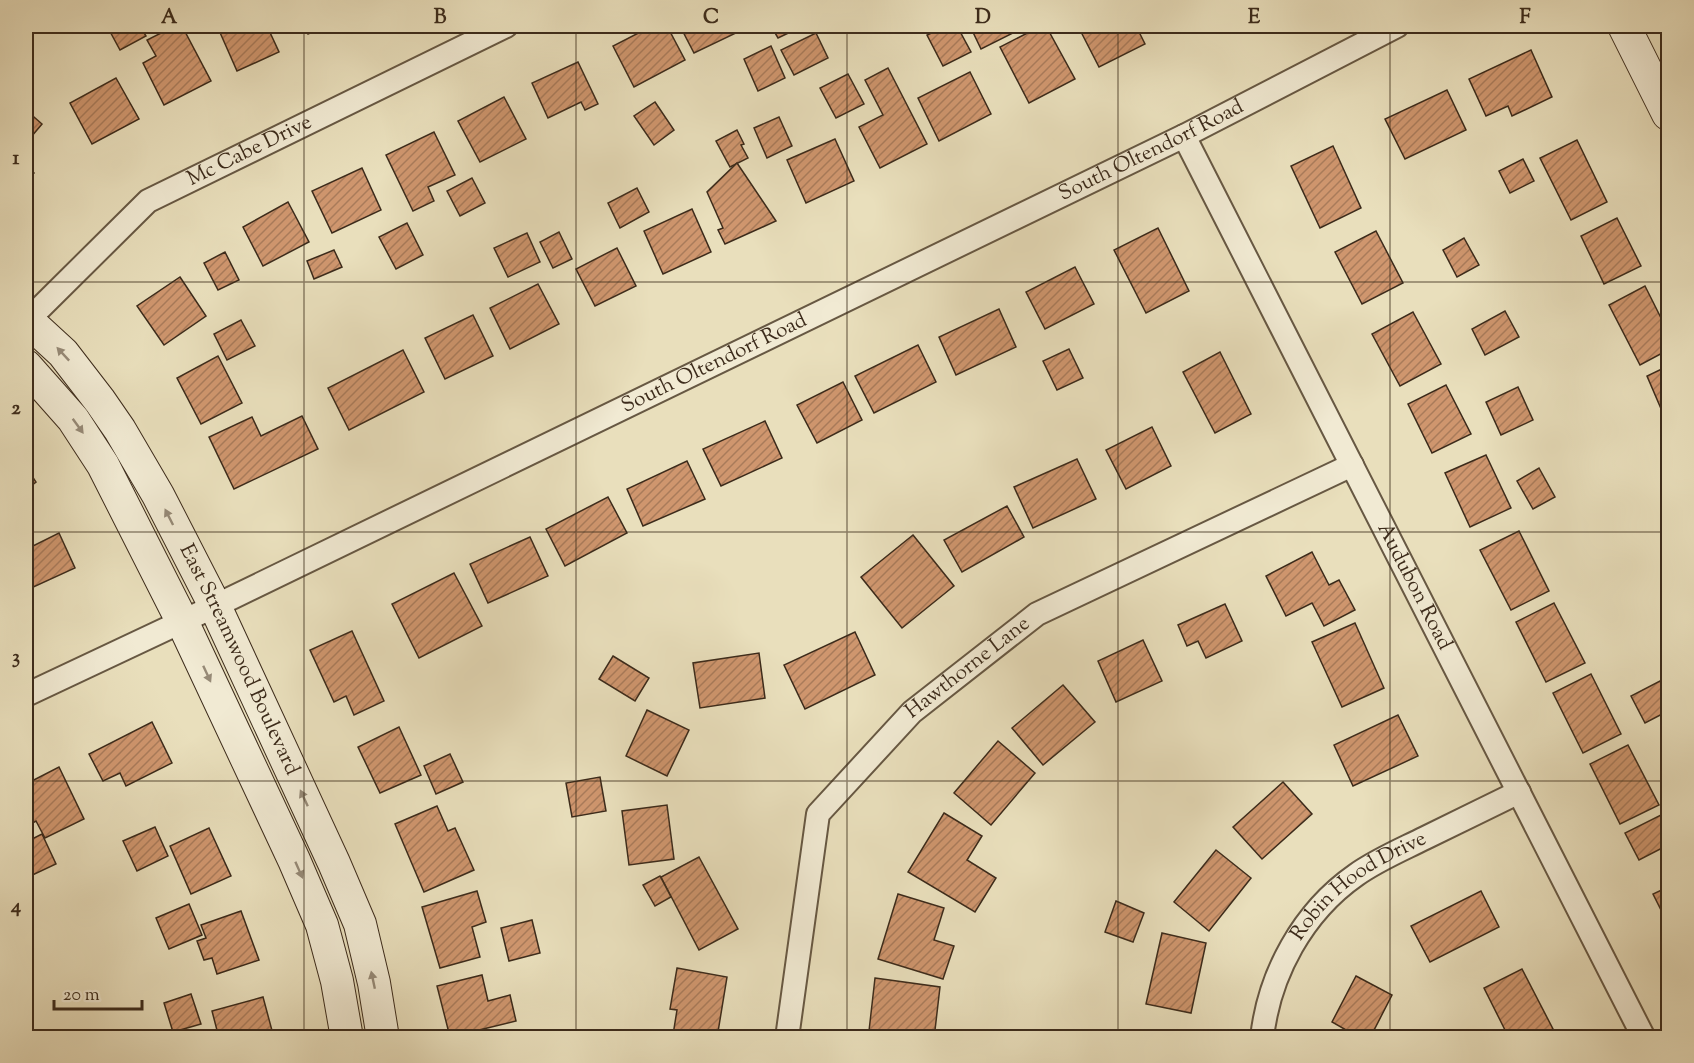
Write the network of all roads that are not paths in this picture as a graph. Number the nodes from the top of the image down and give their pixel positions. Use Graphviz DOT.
graph roads {
  1 [pos="506,26"];
  2 [pos="1397,26"];
  3 [pos="1624,26"];
  4 [pos="1668,114"];
  5 [pos="1184,136"];
  6 [pos="26,320"];
  7 [pos="26,366"];
  8 [pos="1352,465"];
  9 [pos="215,606"];
  10 [pos="182,621"];
  11 [pos="26,695"];
  12 [pos="1519,792"];
  13 [pos="347,1038"];
  14 [pos="383,1038"];
  15 [pos="787,1038"];
  16 [pos="1262,1038"];
  17 [pos="1644,1038"];
  1 -- 6 [label="street, Mc Cabe Drive"];
  2 -- 5 [label="street, South Oltendorf Road"];
  3 -- 4 [label="street"];
  5 -- 8 [label="street, Audubon Road"];
  5 -- 9 [label="street, South Oltendorf Road"];
  9 -- 6 [label="street, East Streamwood Boulevard, one-way"];
  7 -- 10 [label="street, East Streamwood Boulevard, one-way"];
  8 -- 12 [label="street, Audubon Road"];
  8 -- 15 [label="street, Hawthorne Lane"];
  9 -- 10 [label="street, South Oltendorf Road"];
  14 -- 9 [label="street, East Streamwood Boulevard, one-way"];
  10 -- 11 [label="street, South Oltendorf Road"];
  10 -- 13 [label="street, East Streamwood Boulevard, one-way"];
  12 -- 16 [label="street, Robin Hood Drive"];
  12 -- 17 [label="street, Audubon Road"];
}
